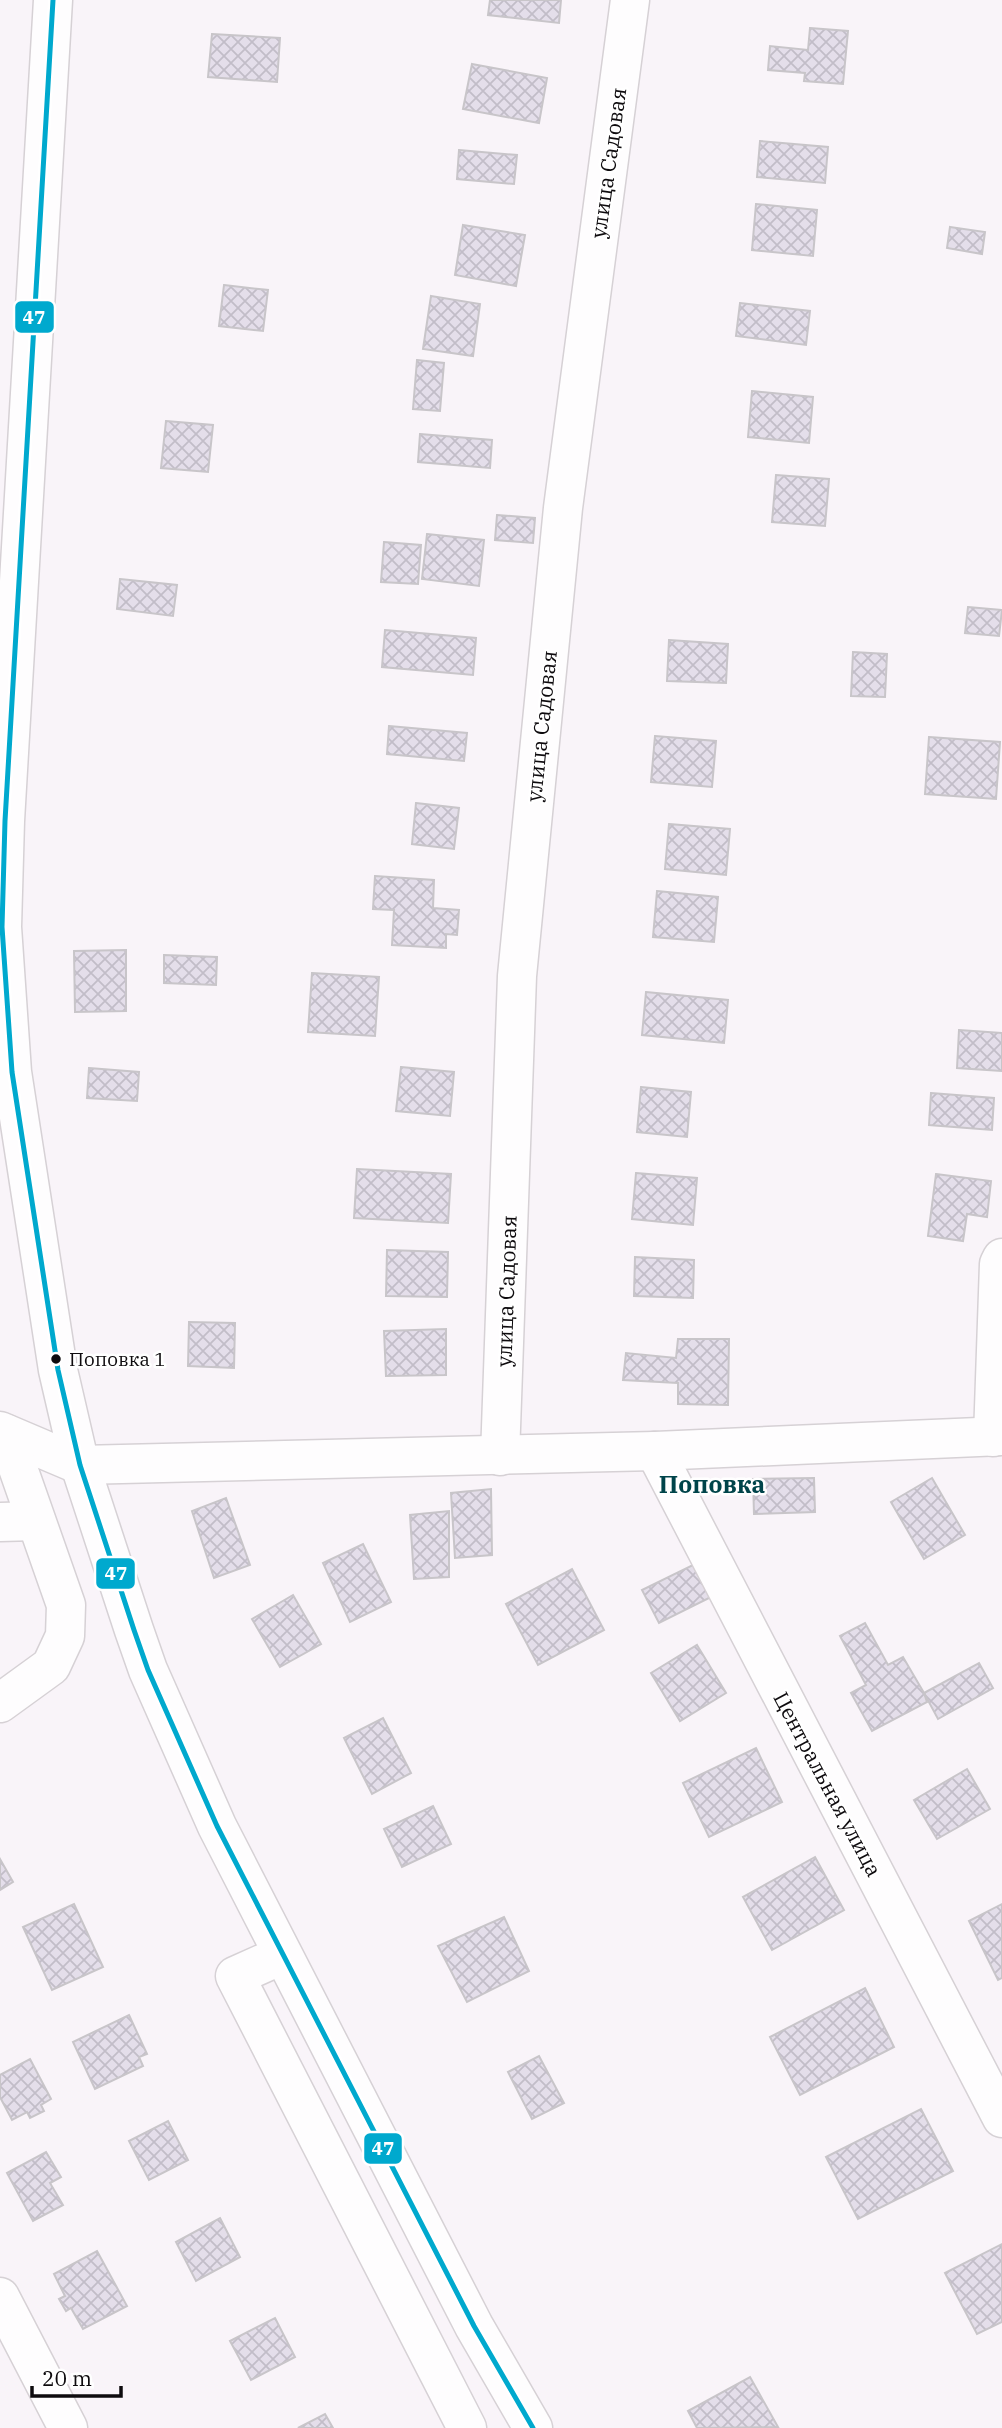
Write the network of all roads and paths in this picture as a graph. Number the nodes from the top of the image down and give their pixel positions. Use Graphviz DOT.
graph roads {
  1 [pos="53,0"];
  2 [pos="630,0"];
  3 [pos="1002,1258"];
  4 [pos="3,1433"];
  5 [pos="997,1436"];
  6 [pos="654,1451"];
  7 [pos="500,1456"];
  8 [pos="80,1465"];
  9 [pos="18,1521"];
  10 [pos="0,1703"];
  11 [pos="282,1955"];
  12 [pos="1002,2118"];
  13 [pos="0,2297"];
  14 [pos="68,2428"];
  15 [pos="467,2428"];
  16 [pos="533,2428"];
  1 -- 8 [label="street"];
  2 -- 7 [label="street, улица Садовая"];
  3 -- 5 [label="street"];
  4 -- 8 [label="street"];
  4 -- 9 [label="street"];
  5 -- 6 [label="street"];
  6 -- 7 [label="street"];
  6 -- 12 [label="street, Центральная улица"];
  7 -- 8 [label="street"];
  8 -- 11 [label="street"];
  9 -- 10 [label="street"];
  11 -- 15 [label="street"];
  11 -- 16 [label="street"];
  13 -- 14 [label="street"];
}
